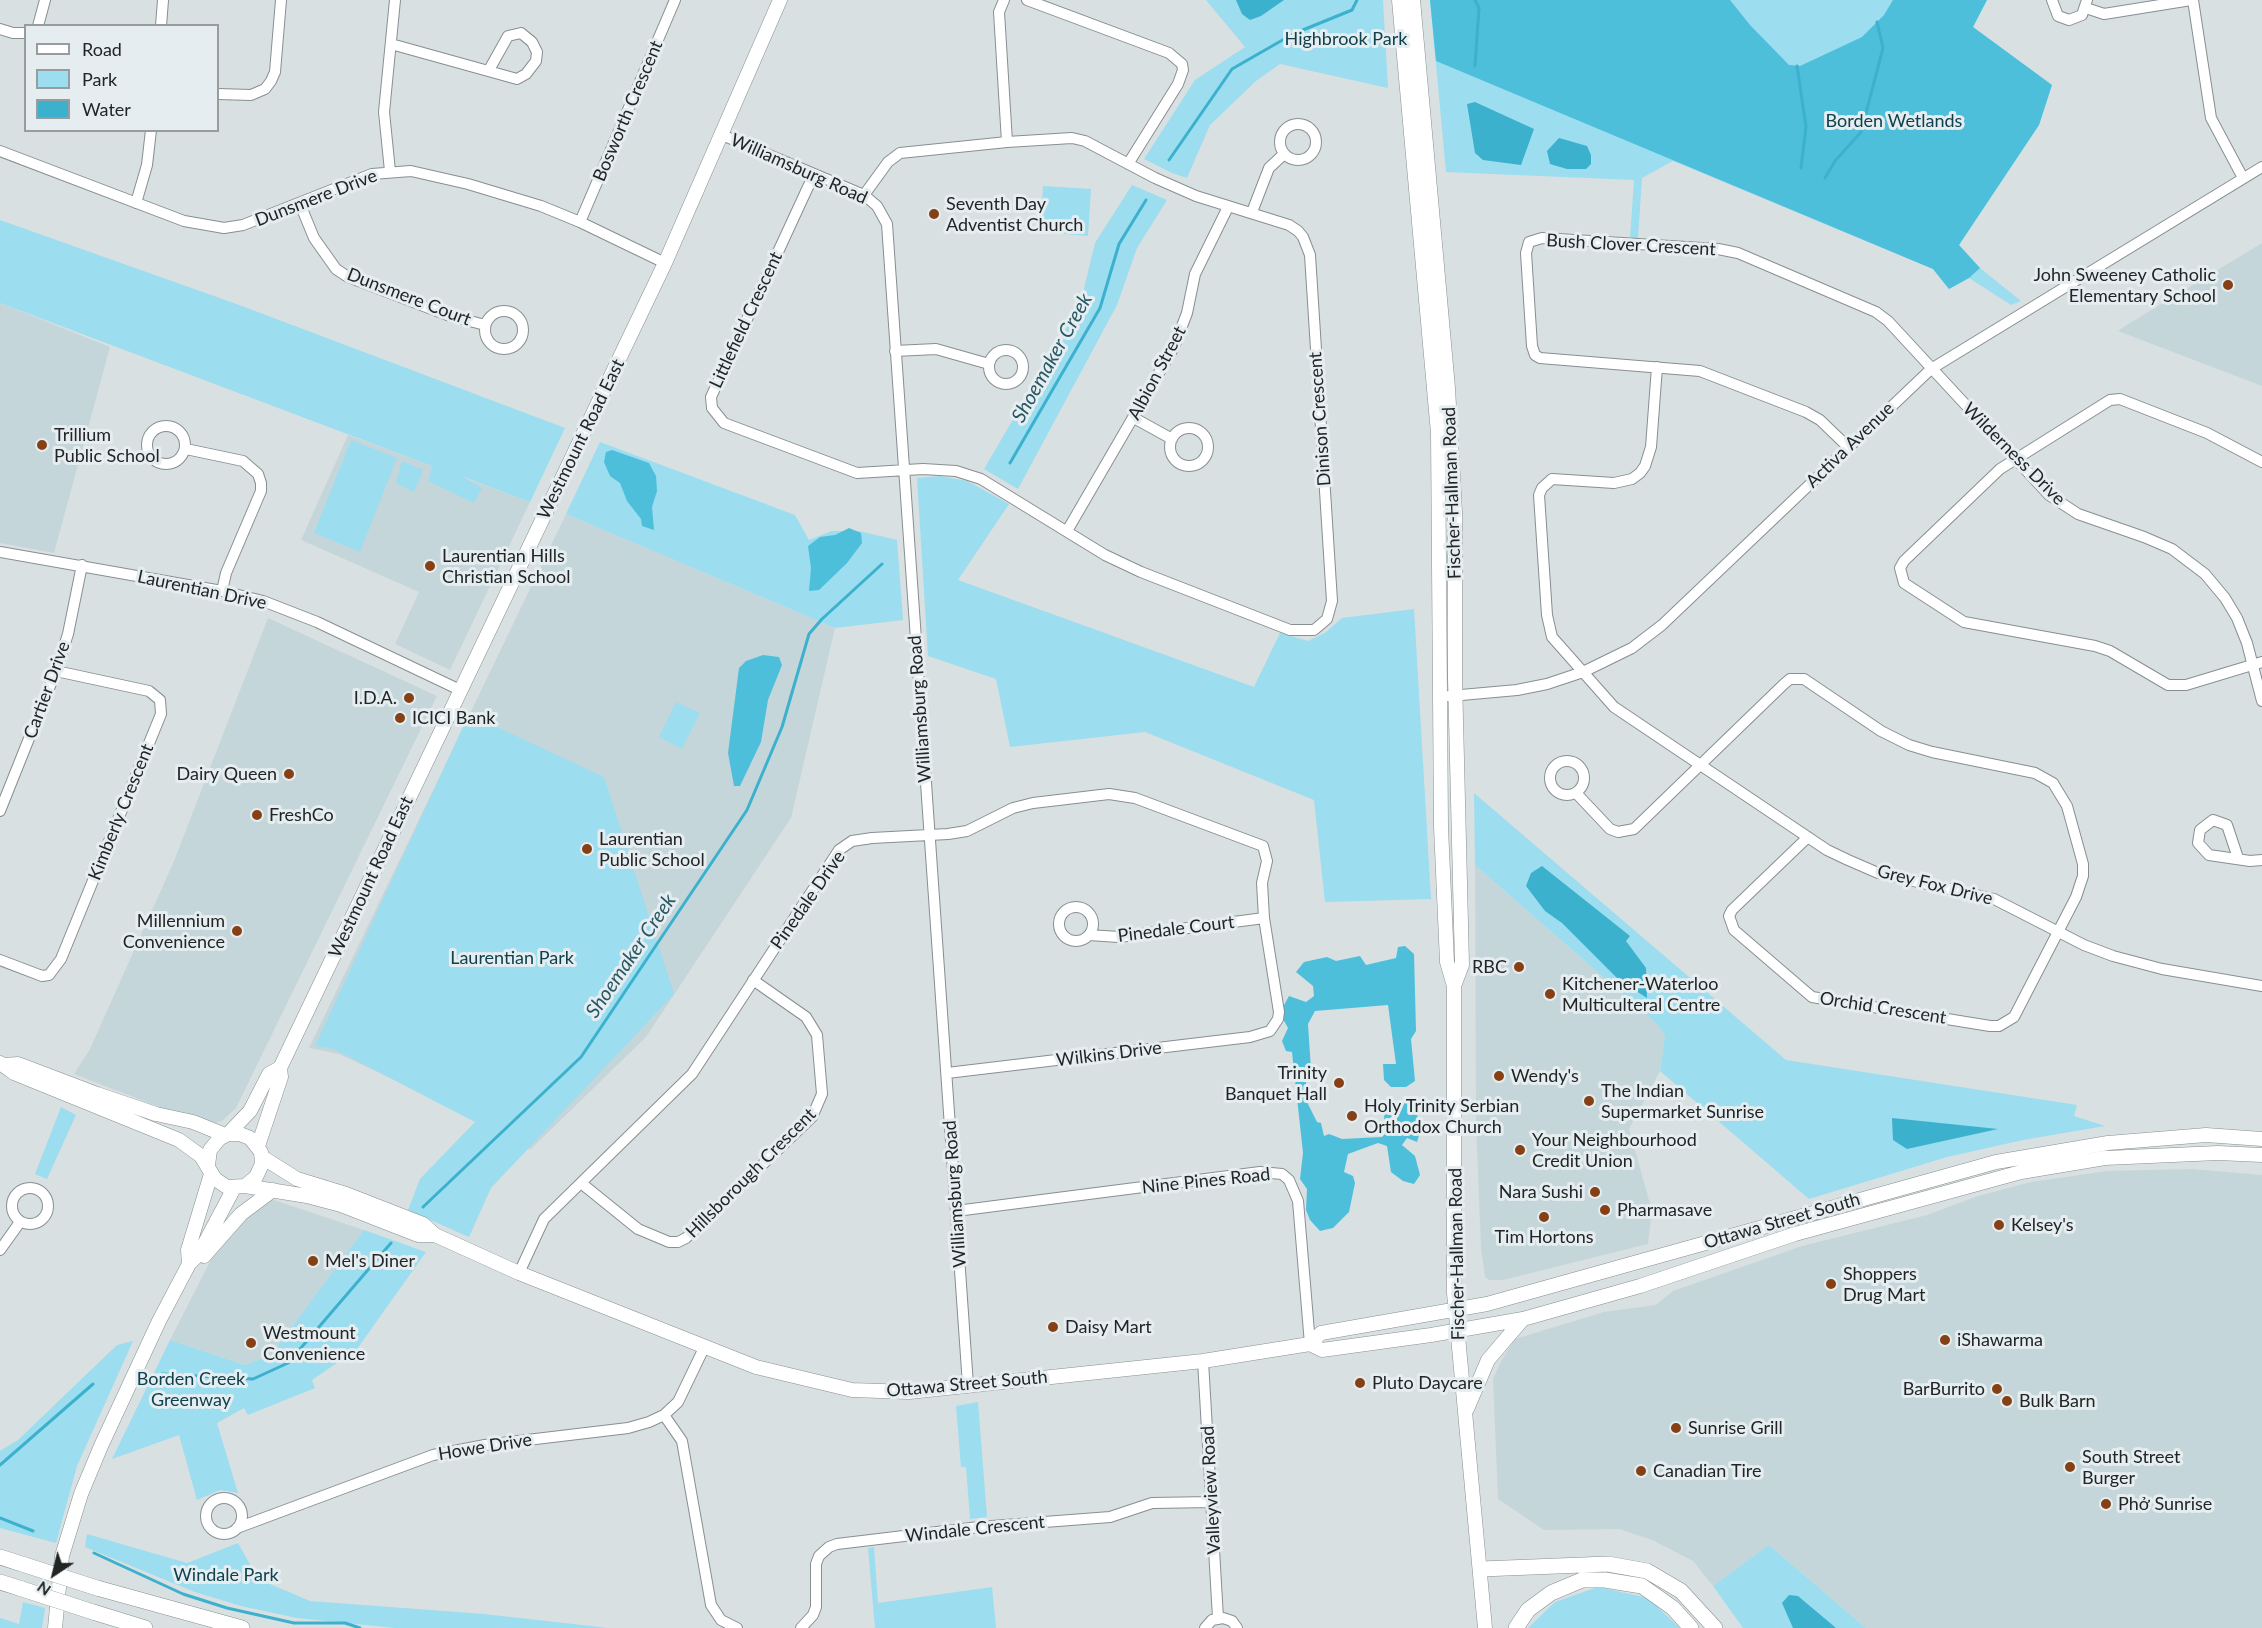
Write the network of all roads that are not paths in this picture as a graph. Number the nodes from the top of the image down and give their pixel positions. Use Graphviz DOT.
graph roads {
  1 [pos="45,0"];
  2 [pos="163,0"];
  3 [pos="280,0"];
  4 [pos="395,0"];
  5 [pos="675,0"];
  6 [pos="780,0"];
  7 [pos="1004,0"];
  8 [pos="1027,0"];
  9 [pos="1399,0"];
  10 [pos="1413,0"];
  11 [pos="2052,0"];
  12 [pos="2192,0"];
  13 [pos="2086,4"];
  14 [pos="39,24"];
  15 [pos="161,24"];
  16 [pos="0,29"];
  17 [pos="24,33"];
  18 [pos="391,44"];
  19 [pos="489,70"];
  20 [pos="219,94"];
  21 [pos="150,132"];
  22 [pos="722,135"];
  23 [pos="1007,142"];
  24 [pos="0,151"];
  25 [pos="1284,154"];
  26 [pos="1128,164"];
  27 [pos="2262,167"];
  28 [pos="390,171"];
  29 [pos="814,174"];
  30 [pos="2243,178"];
  31 [pos="864,195"];
  32 [pos="136,203"];
  33 [pos="300,204"];
  34 [pos="1228,207"];
  35 [pos="1252,212"];
  36 [pos="580,222"];
  37 [pos="665,263"];
  38 [pos="485,325"];
  39 [pos="895,351"];
  40 [pos="989,364"];
  41 [pos="1656,367"];
  42 [pos="1931,369"];
  43 [pos="1134,418"];
  44 [pos="1172,439"];
  45 [pos="1848,447"];
  46 [pos="186,449"];
  47 [pos="2015,458"];
  48 [pos="2262,462"];
  49 [pos="904,470"];
  50 [pos="1067,531"];
  51 [pos="0,552"];
  52 [pos="82,565"];
  53 [pos="222,591"];
  54 [pos="2258,663"];
  55 [pos="56,671"];
  56 [pos="1583,672"];
  57 [pos="460,690"];
  58 [pos="1456,696"];
  59 [pos="1439,697"];
  60 [pos="2262,700"];
  61 [pos="1701,764"];
  62 [pos="1576,793"];
  63 [pos="0,811"];
  64 [pos="929,834"];
  65 [pos="1808,837"];
  66 [pos="2238,858"];
  67 [pos="2262,860"];
  68 [pos="1264,918"];
  69 [pos="2058,932"];
  70 [pos="1089,935"];
  71 [pos="0,960"];
  72 [pos="753,980"];
  73 [pos="1454,986"];
  74 [pos="2262,986"];
  75 [pos="1270,1031"];
  76 [pos="3,1064"];
  77 [pos="280,1068"];
  78 [pos="946,1073"];
  79 [pos="227,1135"];
  80 [pos="2262,1139"];
  81 [pos="261,1146"];
  82 [pos="2262,1155"];
  83 [pos="209,1169"];
  84 [pos="297,1179"];
  85 [pos="581,1183"];
  86 [pos="240,1187"];
  87 [pos="273,1190"];
  88 [pos="956,1210"];
  89 [pos="20,1222"];
  90 [pos="435,1235"];
  91 [pos="0,1250"];
  92 [pos="186,1270"];
  93 [pos="519,1274"];
  94 [pos="1456,1308"];
  95 [pos="1523,1319"];
  96 [pos="1457,1330"];
  97 [pos="1310,1344"];
  98 [pos="704,1348"];
  99 [pos="1203,1361"];
  100 [pos="968,1386"];
  101 [pos="1467,1411"];
  102 [pos="664,1415"];
  103 [pos="1212,1502"];
  104 [pos="237,1528"];
  105 [pos="0,1557"];
  106 [pos="1480,1563"];
  107 [pos="0,1582"];
  108 [pos="1218,1618"];
  109 [pos="55,1628"];
  110 [pos="145,1628"];
  111 [pos="242,1628"];
  112 [pos="737,1628"];
  113 [pos="801,1628"];
  114 [pos="1204,1628"];
  115 [pos="1237,1628"];
  116 [pos="1485,1628"];
  117 [pos="1516,1628"];
  118 [pos="1691,1628"];
  119 [pos="1715,1628"];
  1 -- 14 [label="street"];
  2 -- 15 [label="street"];
  3 -- 20 [label="street"];
  4 -- 18 [label="street"];
  5 -- 36 [label="street, Bosworth Crescent"];
  6 -- 22 [label="main road, Westmount Road East"];
  7 -- 23 [label="street"];
  8 -- 26 [label="street"];
  9 -- 59 [label="main road, Fischer-Hallman Road"];
  10 -- 58 [label="main road, Fischer-Hallman Road"];
  11 -- 13 [label="street"];
  12 -- 13 [label="street"];
  12 -- 30 [label="street"];
  16 -- 17 [label="street"];
  18 -- 19 [label="street"];
  18 -- 28 [label="street"];
  19 -- 19 [label="street"];
  21 -- 32 [label="street"];
  22 -- 29 [label="street, Williamsburg Road"];
  22 -- 37 [label="main road, Westmount Road East"];
  23 -- 26 [label="street, Dinison Crescent"];
  23 -- 31 [label="street, Dinison Crescent"];
  24 -- 32 [label="street, Dunsmere Drive"];
  25 -- 35 [label="street"];
  26 -- 34 [label="street, Dinison Crescent"];
  27 -- 30 [label="street, Activa Avenue"];
  28 -- 33 [label="street, Dunsmere Drive"];
  28 -- 36 [label="street, Dunsmere Drive"];
  29 -- 31 [label="street, Williamsburg Road"];
  29 -- 49 [label="street, Littlefield Crescent"];
  30 -- 42 [label="street, Activa Avenue"];
  31 -- 39 [label="street, Williamsburg Road"];
  32 -- 33 [label="street, Dunsmere Drive"];
  33 -- 38 [label="street, Dunsmere Court"];
  34 -- 35 [label="street, Dinison Crescent"];
  34 -- 43 [label="street, Albion Street"];
  35 -- 50 [label="street, Dinison Crescent"];
  36 -- 37 [label="street, Dunsmere Drive"];
  37 -- 57 [label="main road, Westmount Road East"];
  39 -- 40 [label="street"];
  39 -- 49 [label="street, Williamsburg Road"];
  41 -- 42 [label="street, Bush Clover Crescent"];
  41 -- 45 [label="street, Bush Clover Crescent"];
  41 -- 56 [label="street, Grey Fox Drive"];
  42 -- 45 [label="street, Activa Avenue"];
  42 -- 47 [label="street, Wilderness Drive"];
  43 -- 44 [label="street"];
  43 -- 50 [label="street, Albion Street"];
  45 -- 56 [label="street, Activa Avenue"];
  46 -- 53 [label="street"];
  47 -- 48 [label="street"];
  47 -- 54 [label="street, Wilderness Drive"];
  47 -- 54 [label="street"];
  49 -- 50 [label="street, Dinison Crescent"];
  49 -- 64 [label="street, Williamsburg Road"];
  51 -- 52 [label="street, Laurentian Drive"];
  52 -- 53 [label="street, Laurentian Drive"];
  52 -- 55 [label="street, Cartier Drive"];
  53 -- 57 [label="street, Laurentian Drive"];
  54 -- 60 [label="street, Wilderness Drive"];
  55 -- 63 [label="street, Cartier Drive"];
  55 -- 71 [label="street, Kimberly Crescent"];
  56 -- 58 [label="street, Activa Avenue"];
  56 -- 61 [label="street, Grey Fox Drive"];
  57 -- 77 [label="main road, Westmount Road East"];
  58 -- 59 [label="street, Activa Avenue"];
  58 -- 73 [label="main road, Fischer-Hallman Road"];
  59 -- 73 [label="main road, Fischer-Hallman Road"];
  61 -- 62 [label="street"];
  61 -- 65 [label="street, Grey Fox Drive"];
  61 -- 69 [label="street"];
  64 -- 68 [label="street, Pinedale Drive"];
  64 -- 72 [label="street, Pinedale Drive"];
  64 -- 78 [label="street, Williamsburg Road"];
  65 -- 69 [label="street, Grey Fox Drive"];
  65 -- 69 [label="street, Orchid Crescent"];
  66 -- 67 [label="street"];
  68 -- 70 [label="street, Pinedale Court"];
  68 -- 75 [label="street, Pinedale Drive"];
  69 -- 74 [label="street, Grey Fox Drive"];
  72 -- 85 [label="street, Pinedale Drive"];
  72 -- 85 [label="street, Hillsborough Crescent"];
  73 -- 94 [label="main road, Fischer-Hallman Road"];
  75 -- 78 [label="street, Wilkins Drive"];
  76 -- 79 [label="main road"];
  76 -- 83 [label="main road"];
  77 -- 79 [label="main road"];
  77 -- 81 [label="main road"];
  78 -- 88 [label="street, Williamsburg Road"];
  79 -- 81 [label="main road"];
  79 -- 83 [label="main road"];
  80 -- 94 [label="main road, Ottawa Street South"];
  81 -- 84 [label="main road"];
  81 -- 84 [label="main road"];
  81 -- 86 [label="main road"];
  82 -- 95 [label="main road, Ottawa Street South"];
  83 -- 86 [label="main road"];
  83 -- 92 [label="main road"];
  84 -- 90 [label="main road"];
  85 -- 93 [label="street, Pinedale Drive"];
  86 -- 87 [label="main road"];
  86 -- 92 [label="main road"];
  87 -- 90 [label="main road"];
  87 -- 92 [label="main road"];
  88 -- 97 [label="street, Nine Pines Road"];
  88 -- 100 [label="street, Williamsburg Road"];
  89 -- 91 [label="street"];
  90 -- 93 [label="main road, Ottawa Street South"];
  92 -- 109 [label="main road"];
  93 -- 98 [label="main road, Ottawa Street South"];
  94 -- 96 [label="main road, Fischer-Hallman Road"];
  94 -- 97 [label="main road, Ottawa Street South"];
  95 -- 96 [label="main road, Ottawa Street South"];
  95 -- 101 [label="main road"];
  96 -- 97 [label="main road, Ottawa Street South"];
  96 -- 101 [label="main road, Fischer-Hallman Road"];
  97 -- 99 [label="main road, Ottawa Street South"];
  98 -- 100 [label="main road, Ottawa Street South"];
  98 -- 102 [label="street"];
  99 -- 100 [label="main road, Ottawa Street South"];
  99 -- 103 [label="street, Valleyview Road"];
  101 -- 106 [label="main road, Fischer-Hallman Road"];
  102 -- 104 [label="street, Howe Drive"];
  102 -- 112 [label="street"];
  103 -- 108 [label="street, Valleyview Road"];
  103 -- 113 [label="street, Windale Crescent"];
  105 -- 111 [label="highway, bridge"];
  106 -- 116 [label="main road, Fischer-Hallman Road"];
  106 -- 119 [label="highway"];
  107 -- 110 [label="highway, bridge"];
  108 -- 114 [label="street"];
  108 -- 115 [label="street"];
  117 -- 118 [label="highway"];
}
